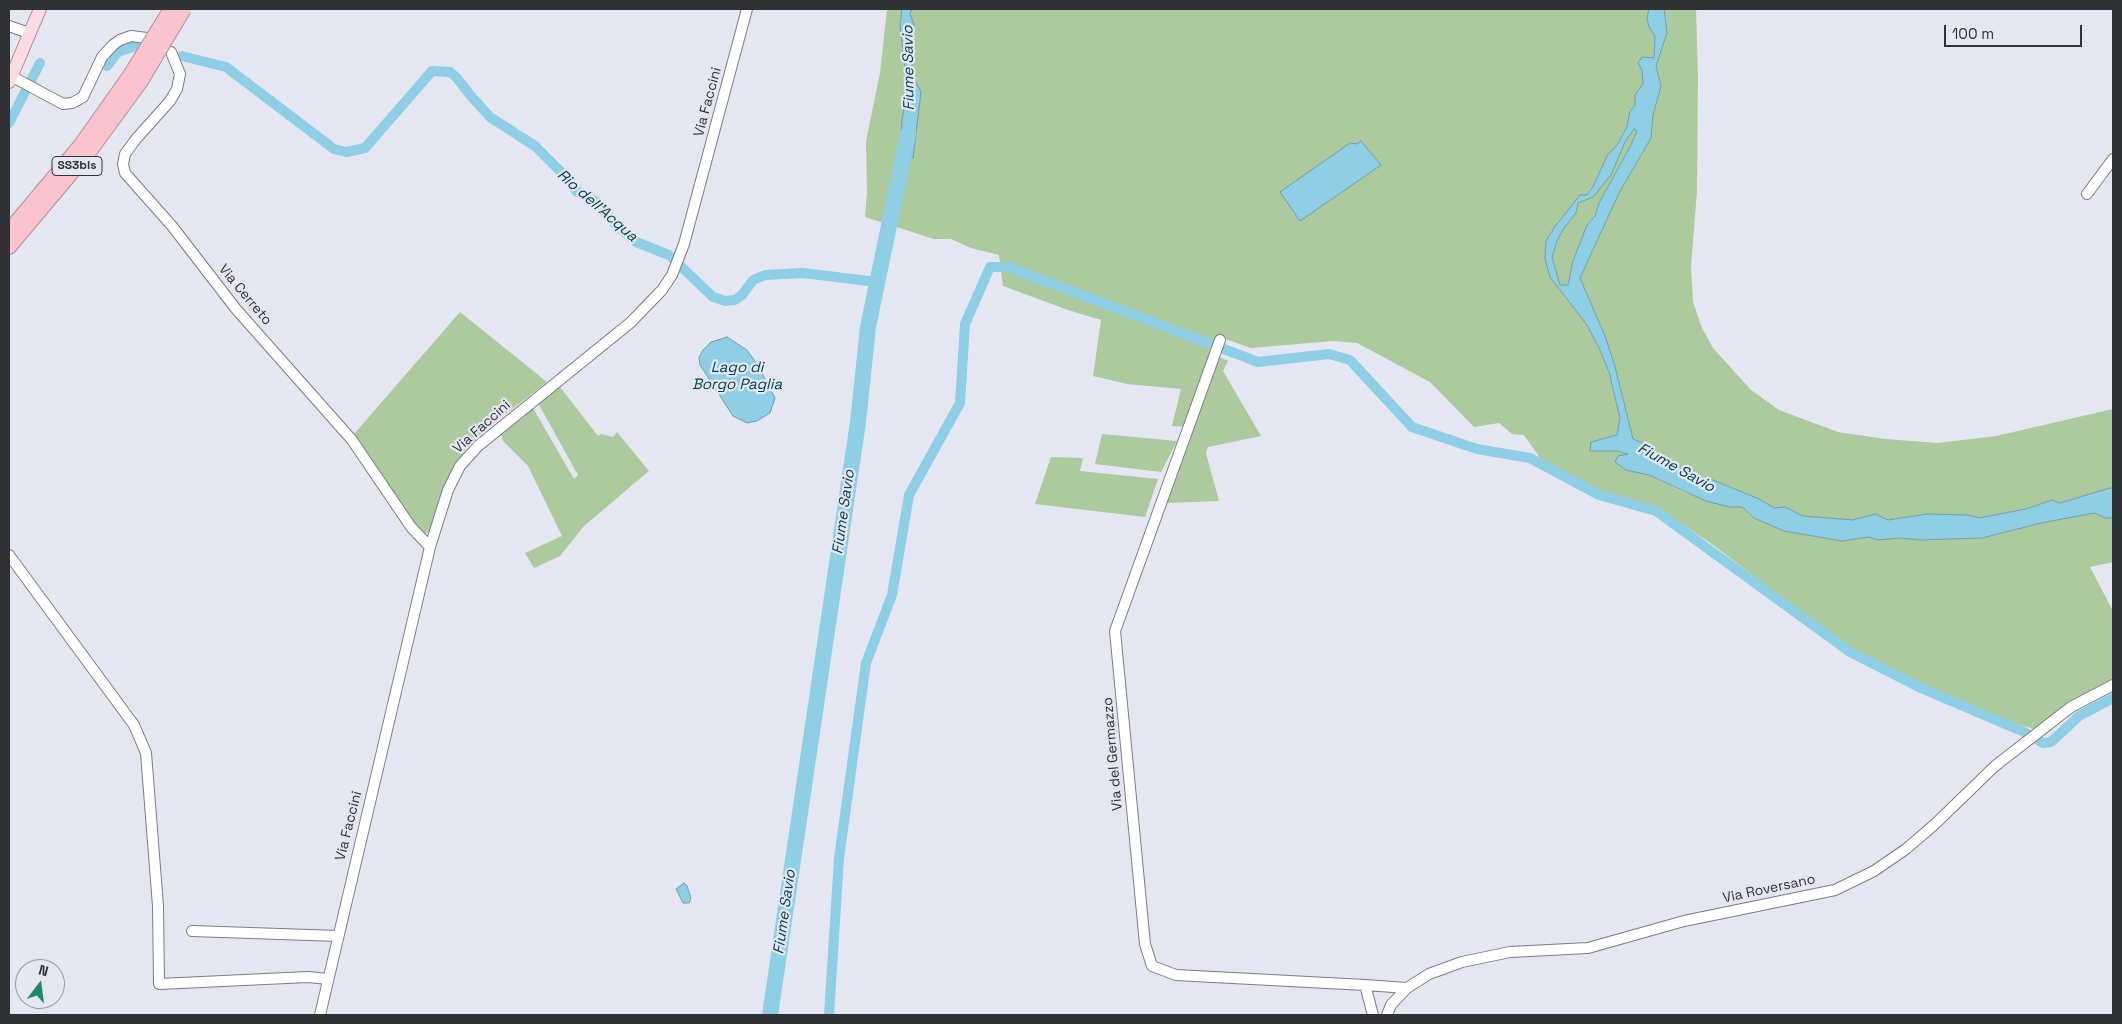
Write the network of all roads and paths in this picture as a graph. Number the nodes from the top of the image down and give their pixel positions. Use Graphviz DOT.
graph roads {
  1 [pos="40,9"];
  2 [pos="171,9"];
  3 [pos="184,9"];
  4 [pos="747,9"];
  5 [pos="9,26"];
  6 [pos="29,33"];
  7 [pos="148,38"];
  8 [pos="171,52"];
  9 [pos="136,78"];
  10 [pos="10,79"];
  11 [pos="2113,159"];
  12 [pos="2087,194"];
  13 [pos="9,231"];
  14 [pos="9,247"];
  15 [pos="1220,340"];
  16 [pos="430,547"];
  17 [pos="9,555"];
  18 [pos="2113,685"];
  19 [pos="192,931"];
  20 [pos="338,936"];
  21 [pos="328,979"];
  22 [pos="1365,985"];
  23 [pos="1407,988"];
  24 [pos="320,1015"];
  25 [pos="1373,1015"];
  26 [pos="1387,1015"];
  1 -- 6 [label="main road"];
  2 -- 9 [label="highway, SS3bis, bridge"];
  3 -- 9 [label="highway, SS3bis, bridge"];
  4 -- 16 [label="street, Via Faccini"];
  5 -- 6 [label="street"];
  6 -- 10 [label="main road"];
  7 -- 10 [label="street"];
  8 -- 16 [label="street, Via Cerreto"];
  9 -- 13 [label="highway, SS3bis"];
  9 -- 14 [label="highway, SS3bis"];
  11 -- 12 [label="street"];
  15 -- 22 [label="street, Via del Germazzo"];
  16 -- 20 [label="street, Via Faccini"];
  17 -- 21 [label="street"];
  18 -- 23 [label="street, Via Roversano"];
  19 -- 20 [label="street"];
  20 -- 21 [label="street, Via Faccini"];
  21 -- 24 [label="street, Via Faccini"];
  22 -- 23 [label="street, Via del Germazzo"];
  22 -- 25 [label="street"];
  23 -- 26 [label="street, Via Roversano"];
}
